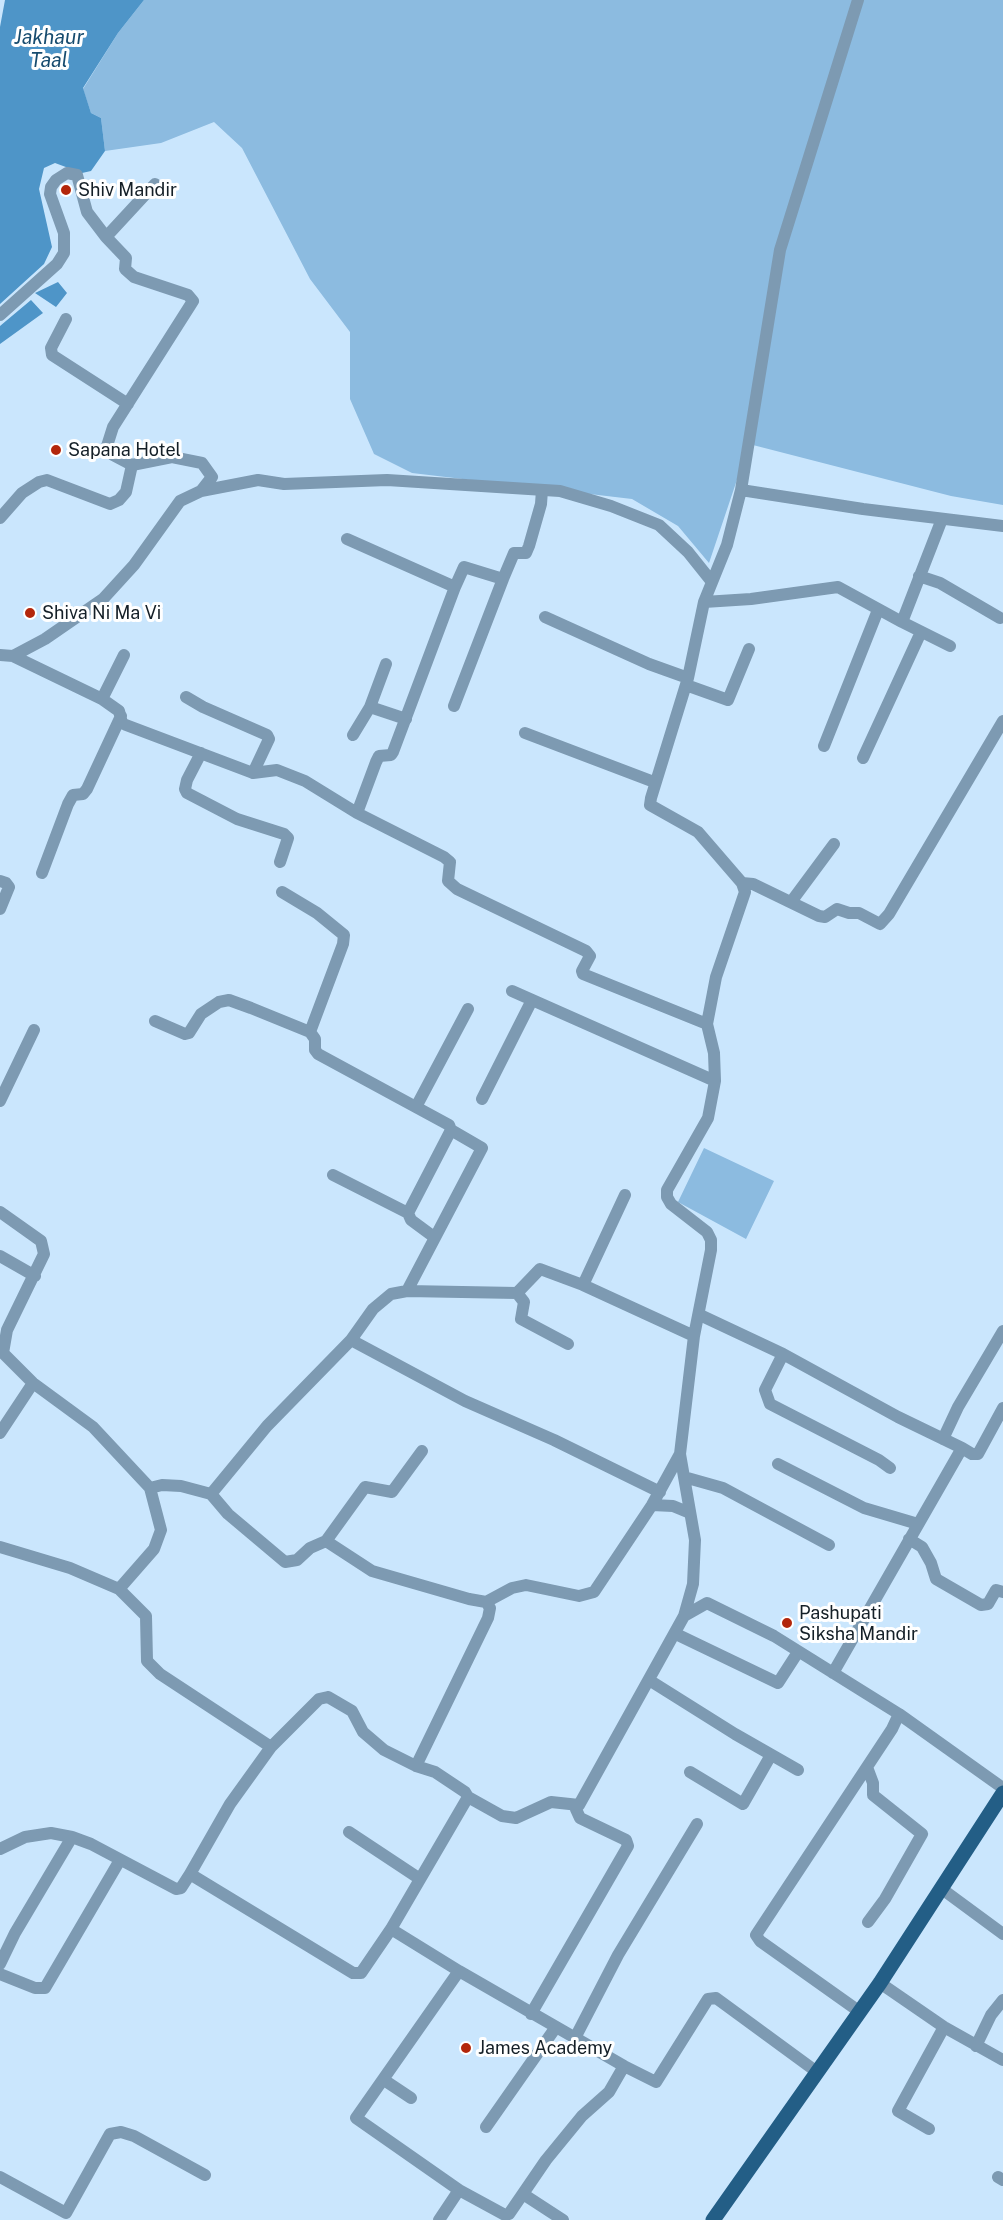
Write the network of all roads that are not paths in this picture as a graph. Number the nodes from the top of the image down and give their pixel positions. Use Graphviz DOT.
graph roads {
  1 [pos="858,0"];
  2 [pos="155,184"];
  3 [pos="106,237"];
  4 [pos="0,315"];
  5 [pos="66,319"];
  6 [pos="128,404"];
  7 [pos="132,465"];
  8 [pos="542,490"];
  9 [pos="741,490"];
  10 [pos="201,491"];
  11 [pos="0,518"];
  12 [pos="942,519"];
  13 [pos="1003,526"];
  14 [pos="347,539"];
  15 [pos="919,576"];
  16 [pos="503,579"];
  17 [pos="712,582"];
  18 [pos="454,587"];
  19 [pos="704,602"];
  20 [pos="878,610"];
  21 [pos="545,617"];
  22 [pos="1000,618"];
  23 [pos="902,622"];
  24 [pos="921,632"];
  25 [pos="950,646"];
  26 [pos="749,649"];
  27 [pos="6,655"];
  28 [pos="124,655"];
  29 [pos="386,664"];
  30 [pos="687,682"];
  31 [pos="186,697"];
  32 [pos="102,699"];
  33 [pos="454,706"];
  34 [pos="370,707"];
  35 [pos="121,716"];
  36 [pos="406,719"];
  37 [pos="1003,722"];
  38 [pos="525,734"];
  39 [pos="353,735"];
  40 [pos="824,746"];
  41 [pos="201,753"];
  42 [pos="863,758"];
  43 [pos="253,773"];
  44 [pos="654,782"];
  45 [pos="357,813"];
  46 [pos="834,844"];
  47 [pos="280,862"];
  48 [pos="42,873"];
  49 [pos="0,881"];
  50 [pos="742,883"];
  51 [pos="282,892"];
  52 [pos="791,902"];
  53 [pos="0,909"];
  54 [pos="512,991"];
  55 [pos="532,1000"];
  56 [pos="468,1009"];
  57 [pos="155,1021"];
  58 [pos="707,1024"];
  59 [pos="34,1030"];
  60 [pos="310,1032"];
  61 [pos="715,1081"];
  62 [pos="482,1099"];
  63 [pos="0,1101"];
  64 [pos="416,1107"];
  65 [pos="451,1130"];
  66 [pos="333,1174"];
  67 [pos="625,1195"];
  68 [pos="0,1212"];
  69 [pos="408,1213"];
  70 [pos="434,1237"];
  71 [pos="0,1256"];
  72 [pos="35,1276"];
  73 [pos="584,1285"];
  74 [pos="407,1291"];
  75 [pos="517,1293"];
  76 [pos="700,1315"];
  77 [pos="1003,1331"];
  78 [pos="694,1336"];
  79 [pos="351,1340"];
  80 [pos="568,1344"];
  81 [pos="783,1354"];
  82 [pos="33,1383"];
  83 [pos="1003,1408"];
  84 [pos="0,1433"];
  85 [pos="943,1439"];
  86 [pos="962,1448"];
  87 [pos="422,1452"];
  88 [pos="680,1454"];
  89 [pos="778,1464"];
  90 [pos="890,1468"];
  91 [pos="684,1477"];
  92 [pos="150,1488"];
  93 [pos="660,1492"];
  94 [pos="211,1494"];
  95 [pos="652,1505"];
  96 [pos="690,1513"];
  97 [pos="918,1524"];
  98 [pos="909,1539"];
  99 [pos="326,1541"];
  100 [pos="829,1545"];
  101 [pos="0,1547"];
  102 [pos="693,1584"];
  103 [pos="119,1589"];
  104 [pos="1003,1592"];
  105 [pos="486,1602"];
  106 [pos="707,1603"];
  107 [pos="684,1616"];
  108 [pos="676,1634"];
  109 [pos="798,1652"];
  110 [pos="833,1673"];
  111 [pos="649,1680"];
  112 [pos="899,1714"];
  113 [pos="271,1747"];
  114 [pos="771,1755"];
  115 [pos="416,1766"];
  116 [pos="867,1767"];
  117 [pos="798,1770"];
  118 [pos="690,1772"];
  119 [pos="1003,1790"];
  120 [pos="468,1797"];
  121 [pos="575,1807"];
  122 [pos="697,1824"];
  123 [pos="349,1832"];
  124 [pos="72,1837"];
  125 [pos="0,1848"];
  126 [pos="120,1860"];
  127 [pos="190,1874"];
  128 [pos="420,1879"];
  129 [pos="942,1889"];
  130 [pos="868,1922"];
  131 [pos="391,1929"];
  132 [pos="1003,1934"];
  133 [pos="0,1965"];
  134 [pos="459,1971"];
  135 [pos="0,1974"];
  136 [pos="880,1983"];
  137 [pos="1003,2000"];
  138 [pos="860,2012"];
  139 [pos="531,2014"];
  140 [pos="556,2027"];
  141 [pos="944,2027"];
  142 [pos="575,2038"];
  143 [pos="976,2046"];
  144 [pos="1003,2060"];
  145 [pos="624,2066"];
  146 [pos="817,2072"];
  147 [pos="384,2080"];
  148 [pos="411,2098"];
  149 [pos="486,2127"];
  150 [pos="929,2129"];
  151 [pos="205,2175"];
  152 [pos="0,2177"];
  153 [pos="459,2190"];
  154 [pos="523,2194"];
  155 [pos="439,2220"];
  156 [pos="563,2220"];
  157 [pos="713,2220"];
  1 -- 9 [label="street"];
  2 -- 3 [label="street"];
  3 -- 4 [label="street"];
  3 -- 6 [label="street"];
  5 -- 6 [label="street"];
  6 -- 7 [label="street"];
  7 -- 10 [label="street"];
  7 -- 11 [label="street"];
  8 -- 10 [label="street"];
  8 -- 16 [label="street"];
  8 -- 17 [label="street"];
  9 -- 12 [label="street"];
  9 -- 17 [label="street"];
  10 -- 27 [label="street"];
  12 -- 13 [label="street"];
  12 -- 15 [label="street"];
  14 -- 18 [label="street"];
  15 -- 22 [label="street"];
  15 -- 23 [label="street"];
  16 -- 18 [label="street"];
  16 -- 33 [label="street"];
  17 -- 19 [label="street"];
  18 -- 36 [label="street"];
  19 -- 20 [label="street"];
  19 -- 30 [label="street"];
  20 -- 23 [label="street"];
  20 -- 40 [label="street"];
  21 -- 30 [label="street"];
  23 -- 24 [label="street"];
  24 -- 25 [label="street"];
  24 -- 42 [label="street"];
  26 -- 30 [label="street"];
  27 -- 32 [label="street"];
  28 -- 32 [label="street"];
  29 -- 34 [label="street"];
  30 -- 44 [label="street"];
  31 -- 43 [label="street"];
  32 -- 35 [label="street"];
  34 -- 36 [label="street"];
  34 -- 39 [label="street"];
  35 -- 41 [label="street"];
  35 -- 48 [label="street"];
  36 -- 45 [label="street"];
  37 -- 52 [label="street"];
  38 -- 44 [label="street"];
  41 -- 43 [label="street"];
  41 -- 47 [label="street"];
  43 -- 45 [label="street"];
  44 -- 50 [label="street"];
  45 -- 58 [label="street"];
  46 -- 52 [label="street"];
  49 -- 53 [label="street"];
  50 -- 52 [label="street"];
  50 -- 58 [label="street"];
  51 -- 60 [label="street"];
  54 -- 55 [label="street"];
  55 -- 61 [label="street"];
  55 -- 62 [label="street"];
  56 -- 64 [label="street"];
  57 -- 60 [label="street"];
  58 -- 61 [label="street"];
  59 -- 63 [label="street"];
  60 -- 64 [label="street"];
  61 -- 76 [label="street"];
  64 -- 65 [label="street"];
  65 -- 69 [label="street"];
  65 -- 70 [label="street"];
  66 -- 69 [label="street"];
  67 -- 73 [label="street"];
  68 -- 72 [label="street"];
  69 -- 70 [label="street"];
  70 -- 74 [label="street"];
  71 -- 72 [label="street"];
  72 -- 82 [label="street"];
  73 -- 75 [label="street"];
  73 -- 78 [label="street"];
  74 -- 75 [label="street"];
  74 -- 79 [label="street"];
  75 -- 80 [label="street"];
  76 -- 78 [label="street"];
  76 -- 81 [label="street"];
  77 -- 85 [label="street"];
  78 -- 88 [label="street"];
  79 -- 93 [label="street"];
  79 -- 94 [label="street"];
  81 -- 85 [label="street"];
  81 -- 90 [label="street"];
  82 -- 84 [label="street"];
  82 -- 92 [label="street"];
  83 -- 86 [label="street"];
  85 -- 86 [label="street"];
  86 -- 97 [label="street"];
  87 -- 99 [label="street"];
  88 -- 91 [label="street"];
  88 -- 93 [label="street"];
  89 -- 97 [label="street"];
  91 -- 96 [label="street"];
  91 -- 100 [label="street"];
  92 -- 94 [label="street"];
  92 -- 103 [label="street"];
  93 -- 95 [label="street"];
  94 -- 99 [label="street"];
  95 -- 96 [label="street"];
  95 -- 105 [label="street"];
  96 -- 102 [label="street"];
  97 -- 98 [label="street"];
  98 -- 104 [label="street"];
  98 -- 110 [label="street"];
  99 -- 105 [label="street"];
  101 -- 103 [label="street"];
  102 -- 106 [label="street"];
  102 -- 107 [label="street"];
  103 -- 113 [label="street"];
  105 -- 115 [label="street"];
  106 -- 107 [label="street"];
  106 -- 109 [label="street"];
  107 -- 108 [label="street"];
  108 -- 109 [label="street"];
  108 -- 111 [label="street"];
  109 -- 110 [label="street"];
  110 -- 112 [label="street"];
  111 -- 114 [label="street"];
  111 -- 121 [label="street"];
  112 -- 116 [label="street"];
  112 -- 119 [label="street"];
  113 -- 115 [label="street"];
  113 -- 127 [label="street"];
  114 -- 117 [label="street"];
  114 -- 118 [label="street"];
  115 -- 120 [label="street"];
  116 -- 130 [label="street"];
  116 -- 138 [label="street"];
  119 -- 129 [label="main road"];
  120 -- 121 [label="street"];
  120 -- 128 [label="street"];
  121 -- 139 [label="street"];
  122 -- 142 [label="street"];
  123 -- 128 [label="street"];
  124 -- 125 [label="street"];
  124 -- 126 [label="street"];
  124 -- 133 [label="street"];
  126 -- 127 [label="street"];
  126 -- 135 [label="street"];
  127 -- 131 [label="street"];
  128 -- 131 [label="street"];
  129 -- 132 [label="street"];
  129 -- 136 [label="main road"];
  131 -- 134 [label="street"];
  134 -- 139 [label="street"];
  134 -- 147 [label="street"];
  136 -- 138 [label="main road"];
  136 -- 141 [label="street"];
  137 -- 143 [label="street"];
  138 -- 146 [label="main road"];
  139 -- 140 [label="street"];
  140 -- 142 [label="street"];
  140 -- 149 [label="street"];
  141 -- 143 [label="street"];
  141 -- 150 [label="street"];
  142 -- 145 [label="street"];
  143 -- 144 [label="street"];
  145 -- 146 [label="street"];
  145 -- 154 [label="street"];
  146 -- 157 [label="main road"];
  147 -- 148 [label="street"];
  147 -- 153 [label="street"];
  151 -- 152 [label="street"];
  153 -- 154 [label="street"];
  153 -- 155 [label="street"];
  154 -- 156 [label="street"];
}
